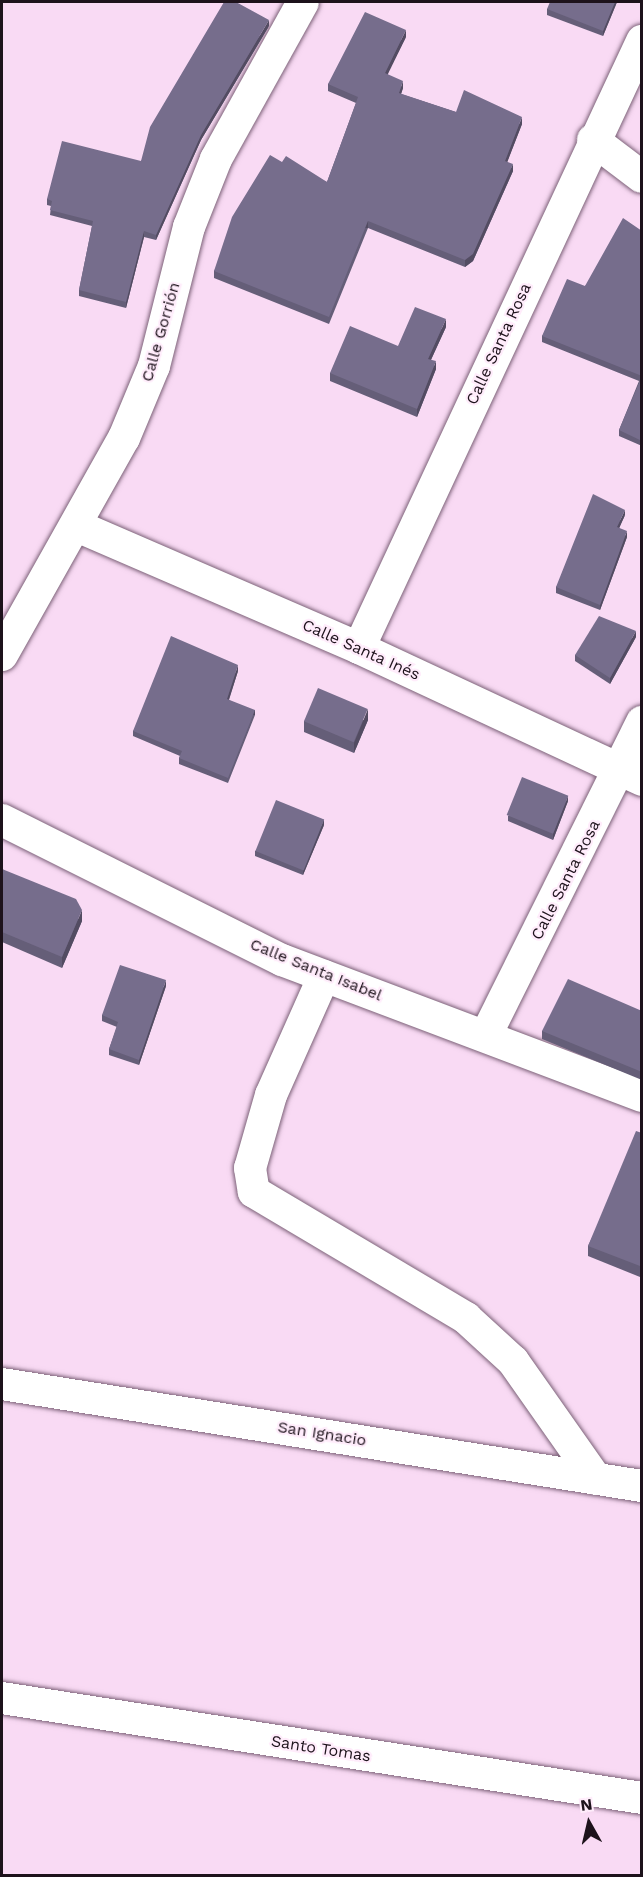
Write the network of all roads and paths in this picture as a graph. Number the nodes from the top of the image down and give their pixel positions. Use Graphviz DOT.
graph roads {
  1 [pos="303,2"];
  2 [pos="642,40"];
  3 [pos="593,140"];
  4 [pos="642,177"];
  5 [pos="77,526"];
  6 [pos="359,648"];
  7 [pos="2,655"];
  8 [pos="642,722"];
  9 [pos="631,776"];
  10 [pos="2,820"];
  11 [pos="324,976"];
  12 [pos="486,1035"];
  13 [pos="642,1096"];
  14 [pos="2,1384"];
  15 [pos="596,1479"];
  16 [pos="642,1486"];
  17 [pos="2,1698"];
  18 [pos="642,1798"];
  1 -- 5 [label="street, Calle Gorrión"];
  2 -- 3 [label="street, Calle Santa Rosa"];
  3 -- 4 [label="street"];
  3 -- 6 [label="street, Calle Santa Rosa"];
  5 -- 6 [label="street, Calle Santa Inés"];
  5 -- 7 [label="street, Calle Gorrión"];
  6 -- 9 [label="street, Calle Santa Inés"];
  8 -- 9 [label="street, Calle Santa Rosa"];
  9 -- 12 [label="street, Calle Santa Rosa"];
  10 -- 11 [label="street, Calle Santa Isabel"];
  11 -- 12 [label="street, Calle Santa Isabel"];
  11 -- 15 [label="street"];
  12 -- 13 [label="street, Calle Santa Isabel"];
  14 -- 15 [label="street, San Ignacio"];
  15 -- 16 [label="street, San Ignacio"];
  17 -- 18 [label="street, Santo Tomas"];
}
